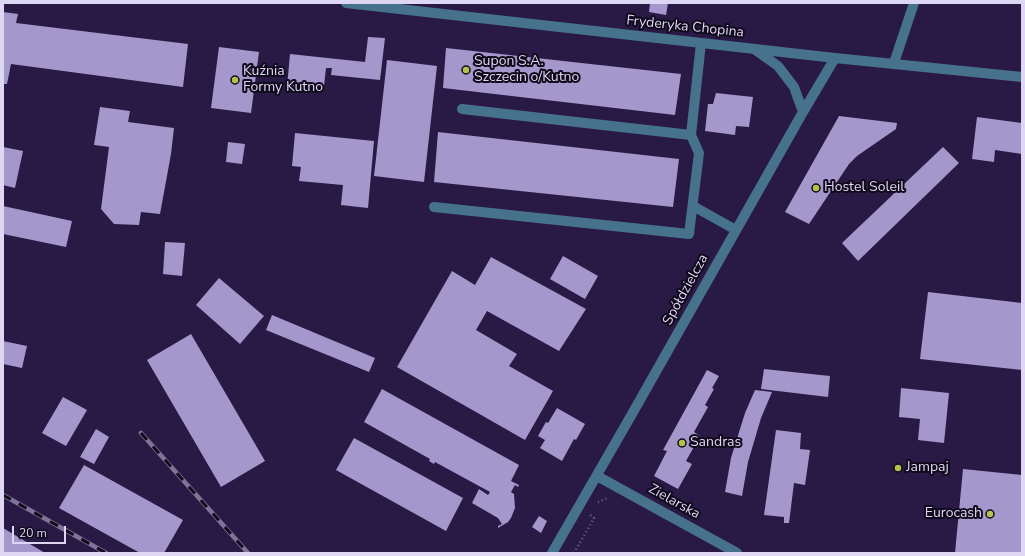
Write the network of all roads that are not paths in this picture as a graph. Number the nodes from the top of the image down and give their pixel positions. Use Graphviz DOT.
graph roads {
  1 [pos="346,3"];
  2 [pos="914,3"];
  3 [pos="701,43"];
  4 [pos="754,49"];
  5 [pos="835,58"];
  6 [pos="894,63"];
  7 [pos="1022,76"];
  8 [pos="462,109"];
  9 [pos="803,112"];
  10 [pos="691,135"];
  11 [pos="693,206"];
  12 [pos="434,207"];
  13 [pos="736,230"];
  14 [pos="597,476"];
  15 [pos="552,553"];
  16 [pos="737,553"];
  1 -- 3 [label="street, Fryderyka Chopina"];
  2 -- 6 [label="street"];
  3 -- 4 [label="street, Fryderyka Chopina"];
  3 -- 10 [label="street"];
  4 -- 5 [label="street, Fryderyka Chopina"];
  4 -- 9 [label="street"];
  5 -- 6 [label="street, Fryderyka Chopina"];
  5 -- 9 [label="street, Spółdzielcza"];
  6 -- 7 [label="street, Fryderyka Chopina"];
  8 -- 10 [label="street"];
  9 -- 13 [label="street, Spółdzielcza"];
  10 -- 11 [label="street"];
  11 -- 12 [label="street"];
  11 -- 13 [label="street"];
  13 -- 14 [label="street, Spółdzielcza"];
  14 -- 15 [label="street, Spółdzielcza"];
  14 -- 16 [label="street, Zielarska"];
}
